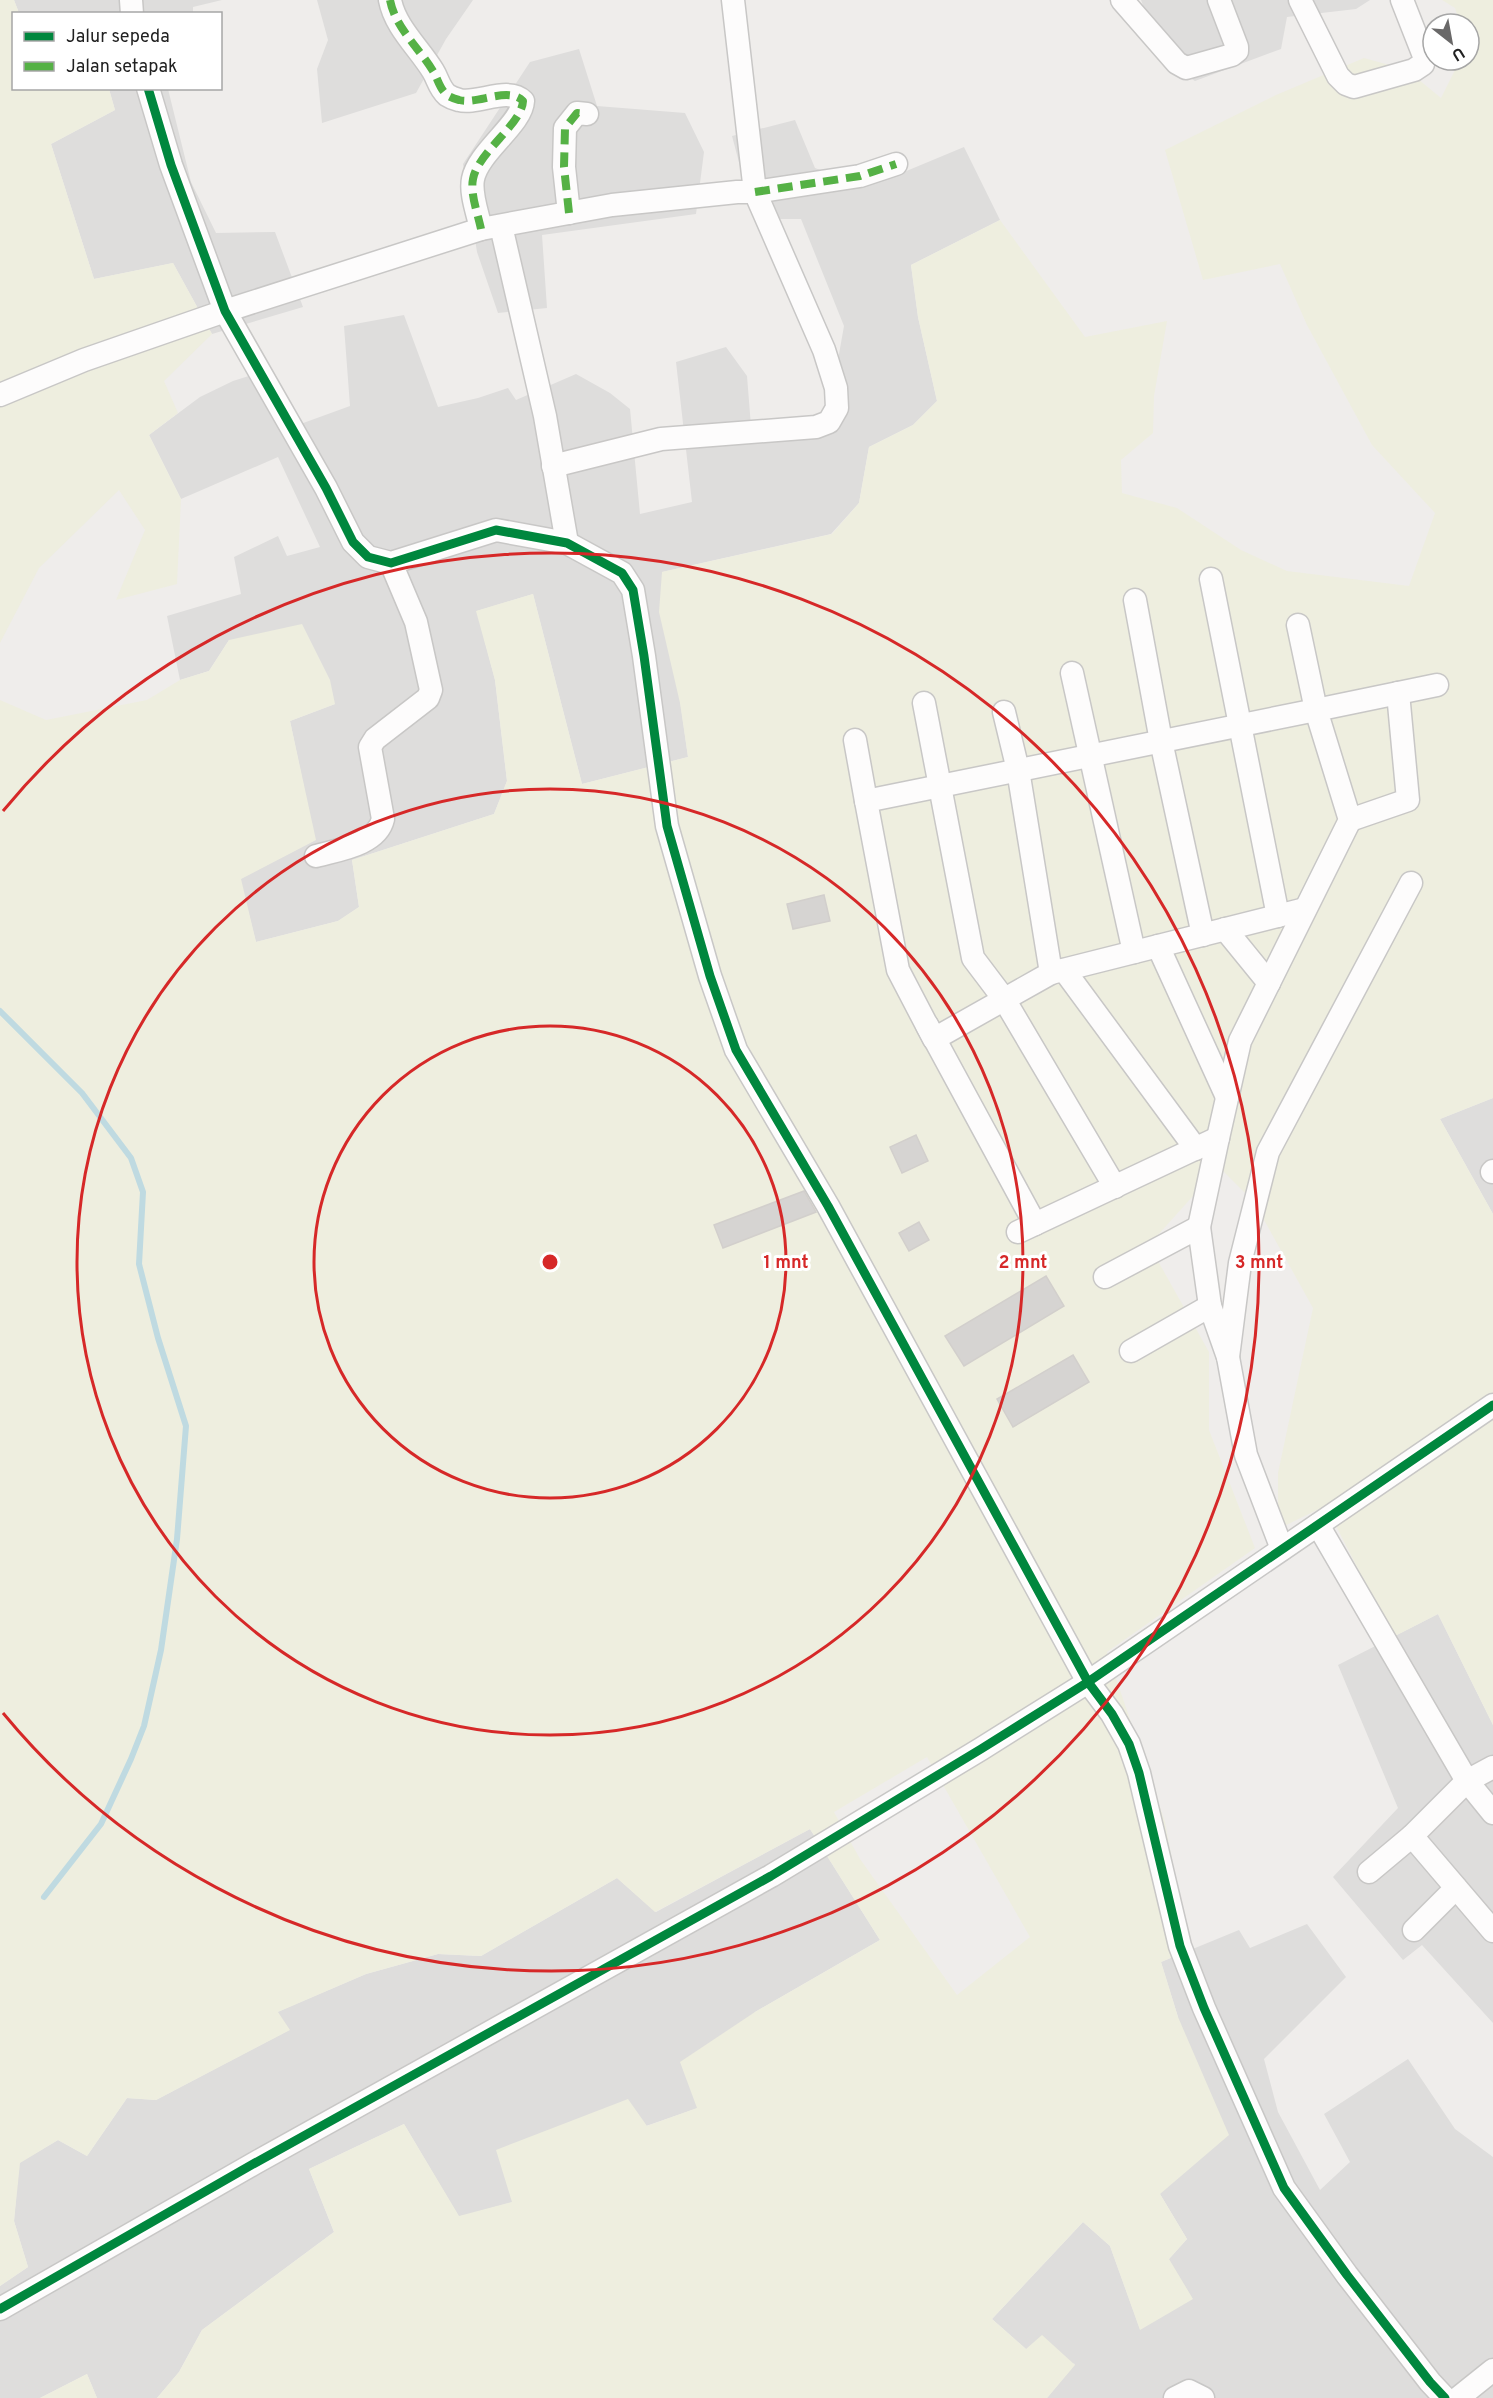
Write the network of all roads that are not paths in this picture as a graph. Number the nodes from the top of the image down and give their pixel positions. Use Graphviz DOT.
graph roads {
  1 [pos="390,0"];
  2 [pos="733,0"];
  3 [pos="1122,0"];
  4 [pos="1219,0"];
  5 [pos="1300,0"];
  6 [pos="1402,0"];
  7 [pos="149,90"];
  8 [pos="587,114"];
  9 [pos="896,164"];
  10 [pos="755,192"];
  11 [pos="569,213"];
  12 [pos="491,228"];
  13 [pos="225,311"];
  14 [pos="0,395"];
  15 [pos="553,466"];
  16 [pos="567,543"];
  17 [pos="391,563"];
  18 [pos="1211,579"];
  19 [pos="1135,600"];
  20 [pos="1298,625"];
  21 [pos="1072,673"];
  22 [pos="1437,685"];
  23 [pos="1398,693"];
  24 [pos="924,703"];
  25 [pos="1316,710"];
  26 [pos="1004,712"];
  27 [pos="1239,725"];
  28 [pos="855,740"];
  29 [pos="1161,741"];
  30 [pos="1089,756"];
  31 [pos="1018,770"];
  32 [pos="939,786"];
  33 [pos="866,801"];
  34 [pos="1350,820"];
  35 [pos="316,856"];
  36 [pos="1411,883"];
  37 [pos="1305,909"];
  38 [pos="1278,916"];
  39 [pos="1225,929"];
  40 [pos="1203,935"];
  41 [pos="1158,946"];
  42 [pos="1134,952"];
  43 [pos="1057,971"];
  44 [pos="1269,983"];
  45 [pos="911,996"];
  46 [pos="1004,999"];
  47 [pos="934,1039"];
  48 [pos="1227,1097"];
  49 [pos="1218,1138"];
  50 [pos="1196,1149"];
  51 [pos="1115,1187"];
  52 [pos="1199,1227"];
  53 [pos="1105,1277"];
  54 [pos="1210,1306"];
  55 [pos="1131,1351"];
  56 [pos="1228,1357"];
  57 [pos="1493,1405"];
  58 [pos="1318,1525"];
  59 [pos="1282,1549"];
  60 [pos="1088,1682"];
  61 [pos="1493,1767"];
  62 [pos="1467,1781"];
  63 [pos="1493,1814"];
  64 [pos="1412,1836"];
  65 [pos="1369,1872"];
  66 [pos="1456,1888"];
  67 [pos="1414,1930"];
  68 [pos="1493,1931"];
  69 [pos="0,2309"];
  70 [pos="1493,2370"];
  71 [pos="1175,2398"];
  72 [pos="1203,2398"];
  73 [pos="1445,2398"];
  74 [pos="1458,2398"];
  1 -- 12 [label="street"];
  2 -- 10 [label="street"];
  3 -- 4 [label="street"];
  5 -- 6 [label="street"];
  7 -- 13 [label="street"];
  8 -- 11 [label="street"];
  9 -- 10 [label="street"];
  10 -- 11 [label="street"];
  10 -- 15 [label="street"];
  11 -- 12 [label="street"];
  12 -- 13 [label="street"];
  12 -- 15 [label="street"];
  13 -- 14 [label="street"];
  13 -- 17 [label="street"];
  15 -- 16 [label="street"];
  16 -- 17 [label="street"];
  16 -- 60 [label="street"];
  17 -- 35 [label="street"];
  18 -- 27 [label="street"];
  19 -- 29 [label="street"];
  20 -- 25 [label="street"];
  21 -- 30 [label="street"];
  22 -- 23 [label="street"];
  23 -- 25 [label="street"];
  23 -- 34 [label="street"];
  24 -- 32 [label="street"];
  25 -- 27 [label="street"];
  25 -- 34 [label="street"];
  26 -- 31 [label="street"];
  27 -- 29 [label="street"];
  27 -- 38 [label="street"];
  28 -- 33 [label="street"];
  29 -- 30 [label="street"];
  29 -- 40 [label="street"];
  30 -- 31 [label="street"];
  30 -- 42 [label="street"];
  31 -- 32 [label="street"];
  31 -- 43 [label="street"];
  32 -- 33 [label="street"];
  32 -- 46 [label="street"];
  33 -- 47 [label="street"];
  34 -- 37 [label="street"];
  36 -- 56 [label="street"];
  37 -- 38 [label="street"];
  37 -- 44 [label="street"];
  38 -- 39 [label="street"];
  39 -- 40 [label="street"];
  39 -- 44 [label="street"];
  40 -- 41 [label="street"];
  41 -- 42 [label="street"];
  41 -- 48 [label="street"];
  42 -- 43 [label="street"];
  43 -- 46 [label="street"];
  43 -- 50 [label="street"];
  44 -- 48 [label="street"];
  45 -- 47 [label="street"];
  46 -- 47 [label="street"];
  46 -- 51 [label="street"];
  47 -- 51 [label="street"];
  48 -- 49 [label="street"];
  49 -- 50 [label="street"];
  49 -- 52 [label="street"];
  50 -- 51 [label="street"];
  52 -- 53 [label="street"];
  52 -- 54 [label="street"];
  54 -- 55 [label="street"];
  54 -- 56 [label="street"];
  56 -- 59 [label="street"];
  57 -- 58 [label="street"];
  58 -- 59 [label="street"];
  58 -- 62 [label="street"];
  59 -- 60 [label="street"];
  60 -- 69 [label="street"];
  60 -- 73 [label="street"];
  61 -- 62 [label="street"];
  62 -- 63 [label="street"];
  62 -- 64 [label="street"];
  64 -- 65 [label="street"];
  64 -- 66 [label="street"];
  66 -- 67 [label="street"];
  66 -- 68 [label="street"];
  70 -- 74 [label="street"];
  71 -- 72 [label="street"];
}
